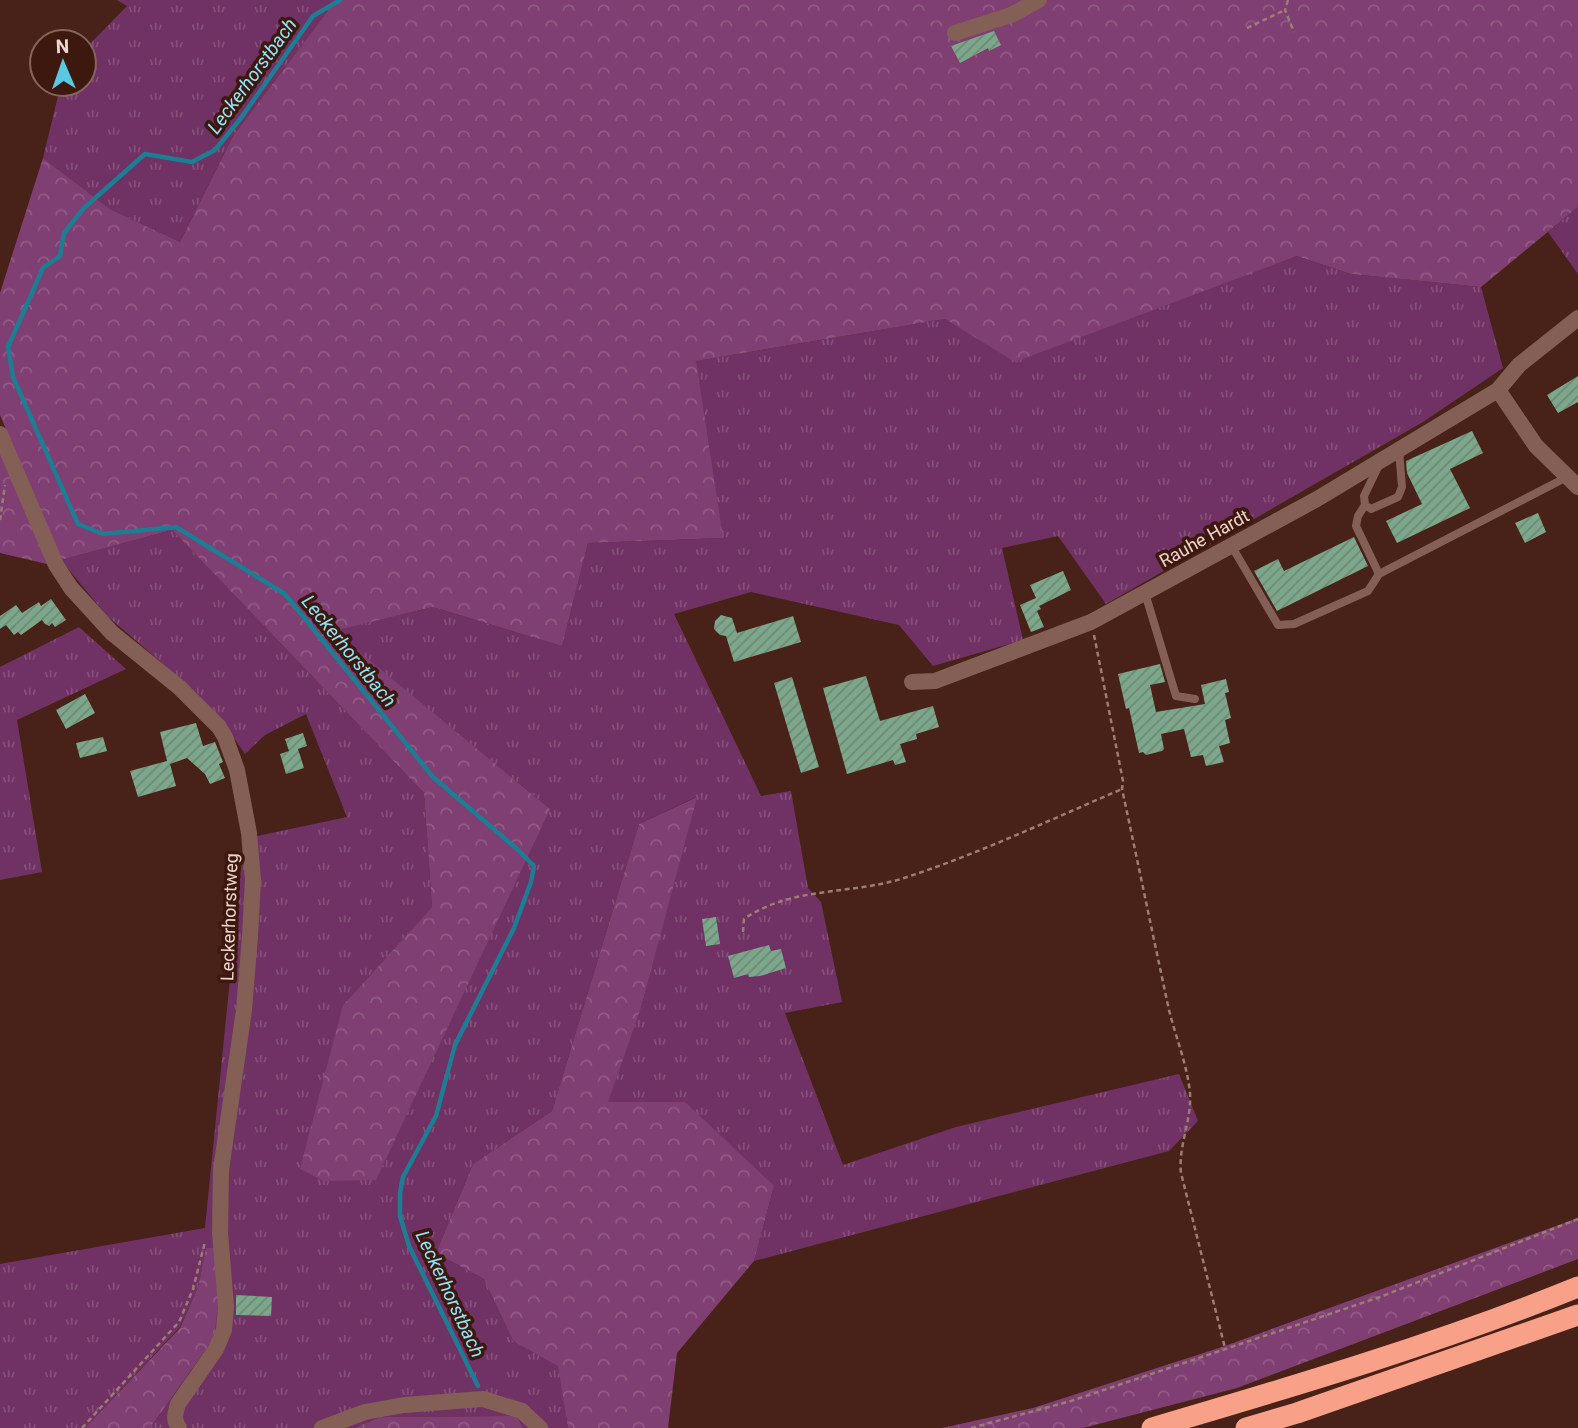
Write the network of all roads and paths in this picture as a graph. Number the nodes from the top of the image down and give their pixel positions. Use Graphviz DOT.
graph roads {
  1 [pos="1039,0"];
  2 [pos="1288,0"];
  3 [pos="1284,10"];
  4 [pos="1247,28"];
  5 [pos="1294,32"];
  6 [pos="955,33"];
  7 [pos="1578,318"];
  8 [pos="1498,390"];
  9 [pos="0,434"];
  10 [pos="1399,450"];
  11 [pos="9,456"];
  12 [pos="1381,461"];
  13 [pos="1573,482"];
  14 [pos="1365,505"];
  15 [pos="0,520"];
  16 [pos="1231,545"];
  17 [pos="1379,574"];
  18 [pos="1145,593"];
  19 [pos="1091,622"];
  20 [pos="912,682"];
  21 [pos="1195,699"];
  22 [pos="1122,789"];
  23 [pos="743,932"];
  24 [pos="1578,1219"];
  25 [pos="220,1233"];
  26 [pos="1578,1287"];
  27 [pos="1578,1315"];
  28 [pos="1225,1348"];
  29 [pos="82,1428"];
  30 [pos="179,1428"];
  31 [pos="322,1428"];
  32 [pos="540,1428"];
  33 [pos="971,1428"];
  34 [pos="1152,1428"];
  35 [pos="1246,1428"];
  1 -- 6 [label="street"];
  2 -- 3 [label="path"];
  3 -- 4 [label="path"];
  3 -- 5 [label="path"];
  7 -- 8 [label="street, Rauhe Hardt"];
  8 -- 10 [label="street, Rauhe Hardt"];
  8 -- 13 [label="street"];
  9 -- 11 [label="street, Leckerhorstweg"];
  10 -- 12 [label="street, Rauhe Hardt"];
  10 -- 14 [label="lane"];
  11 -- 15 [label="path"];
  11 -- 25 [label="street, Leckerhorstweg"];
  12 -- 14 [label="lane"];
  12 -- 16 [label="street, Rauhe Hardt"];
  13 -- 17 [label="lane"];
  14 -- 17 [label="lane"];
  16 -- 17 [label="lane"];
  16 -- 18 [label="street, Rauhe Hardt"];
  18 -- 19 [label="street, Rauhe Hardt"];
  18 -- 21 [label="lane"];
  19 -- 20 [label="street, Rauhe Hardt"];
  19 -- 22 [label="path"];
  22 -- 23 [label="path"];
  22 -- 28 [label="path"];
  24 -- 28 [label="path"];
  25 -- 29 [label="path"];
  25 -- 30 [label="street, Leckerhorstweg"];
  26 -- 34 [label="highway"];
  27 -- 35 [label="highway"];
  28 -- 33 [label="path"];
  31 -- 32 [label="street"];
}
